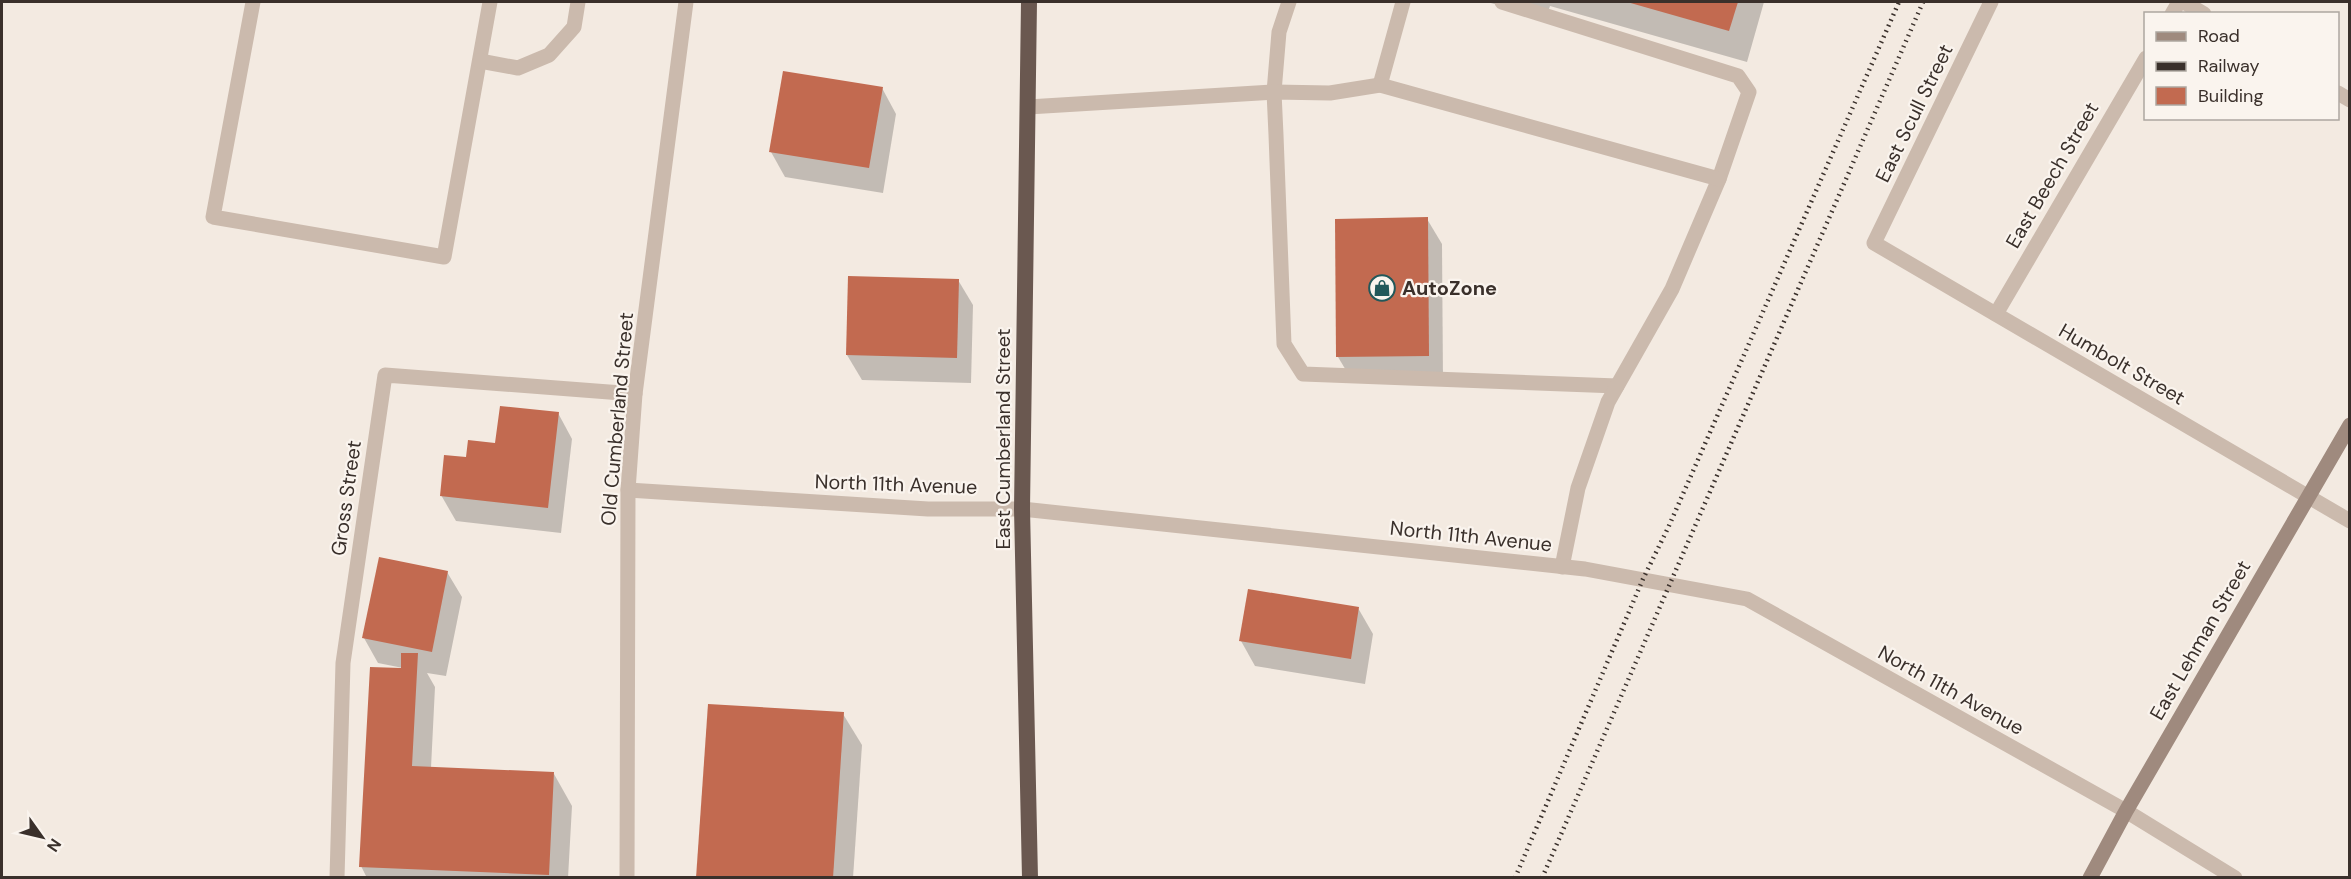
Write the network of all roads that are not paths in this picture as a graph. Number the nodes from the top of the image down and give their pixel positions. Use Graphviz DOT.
graph roads {
  1 [pos="254,2"];
  2 [pos="490,2"];
  3 [pos="578,2"];
  4 [pos="686,2"];
  5 [pos="1029,2"];
  6 [pos="1289,2"];
  7 [pos="1403,2"];
  8 [pos="1502,2"];
  9 [pos="1991,2"];
  10 [pos="2184,2"];
  11 [pos="2201,12"];
  12 [pos="2144,60"];
  13 [pos="480,61"];
  14 [pos="1380,85"];
  15 [pos="1274,92"];
  16 [pos="1028,107"];
  17 [pos="1719,179"];
  18 [pos="1874,243"];
  19 [pos="1996,314"];
  20 [pos="1617,386"];
  21 [pos="635,394"];
  22 [pos="2349,425"];
  23 [pos="628,490"];
  24 [pos="2307,496"];
  25 [pos="1022,509"];
  26 [pos="2349,520"];
  27 [pos="1562,567"];
  28 [pos="2126,811"];
  29 [pos="337,878"];
  30 [pos="627,878"];
  31 [pos="1030,878"];
  32 [pos="2090,878"];
  33 [pos="2235,878"];
  1 -- 13 [label="street"];
  2 -- 13 [label="street"];
  3 -- 13 [label="street"];
  4 -- 21 [label="street, Old Cumberland Street"];
  5 -- 16 [label="highway, East Cumberland Street"];
  6 -- 15 [label="street"];
  7 -- 14 [label="street"];
  8 -- 17 [label="street"];
  9 -- 18 [label="street, East Scull Street"];
  10 -- 11 [label="street"];
  12 -- 19 [label="street, East Beech Street"];
  14 -- 15 [label="street"];
  14 -- 17 [label="street"];
  15 -- 16 [label="street"];
  15 -- 20 [label="street"];
  16 -- 25 [label="highway, East Cumberland Street"];
  17 -- 20 [label="street"];
  18 -- 19 [label="street, Humbolt Street"];
  19 -- 24 [label="street, Humbolt Street"];
  20 -- 27 [label="street"];
  21 -- 23 [label="street, Old Cumberland Street"];
  21 -- 29 [label="street, Gross Street"];
  22 -- 24 [label="main road, East Lehman Street"];
  23 -- 25 [label="street, North 11th Avenue"];
  23 -- 30 [label="street, Old Cumberland Street"];
  24 -- 26 [label="street, Humbolt Street"];
  24 -- 28 [label="main road, East Lehman Street"];
  25 -- 27 [label="street, North 11th Avenue"];
  25 -- 31 [label="highway, East Cumberland Street"];
  27 -- 28 [label="street, North 11th Avenue"];
  28 -- 32 [label="main road, East Lehman Street"];
  28 -- 33 [label="street, North 11th Avenue"];
}
